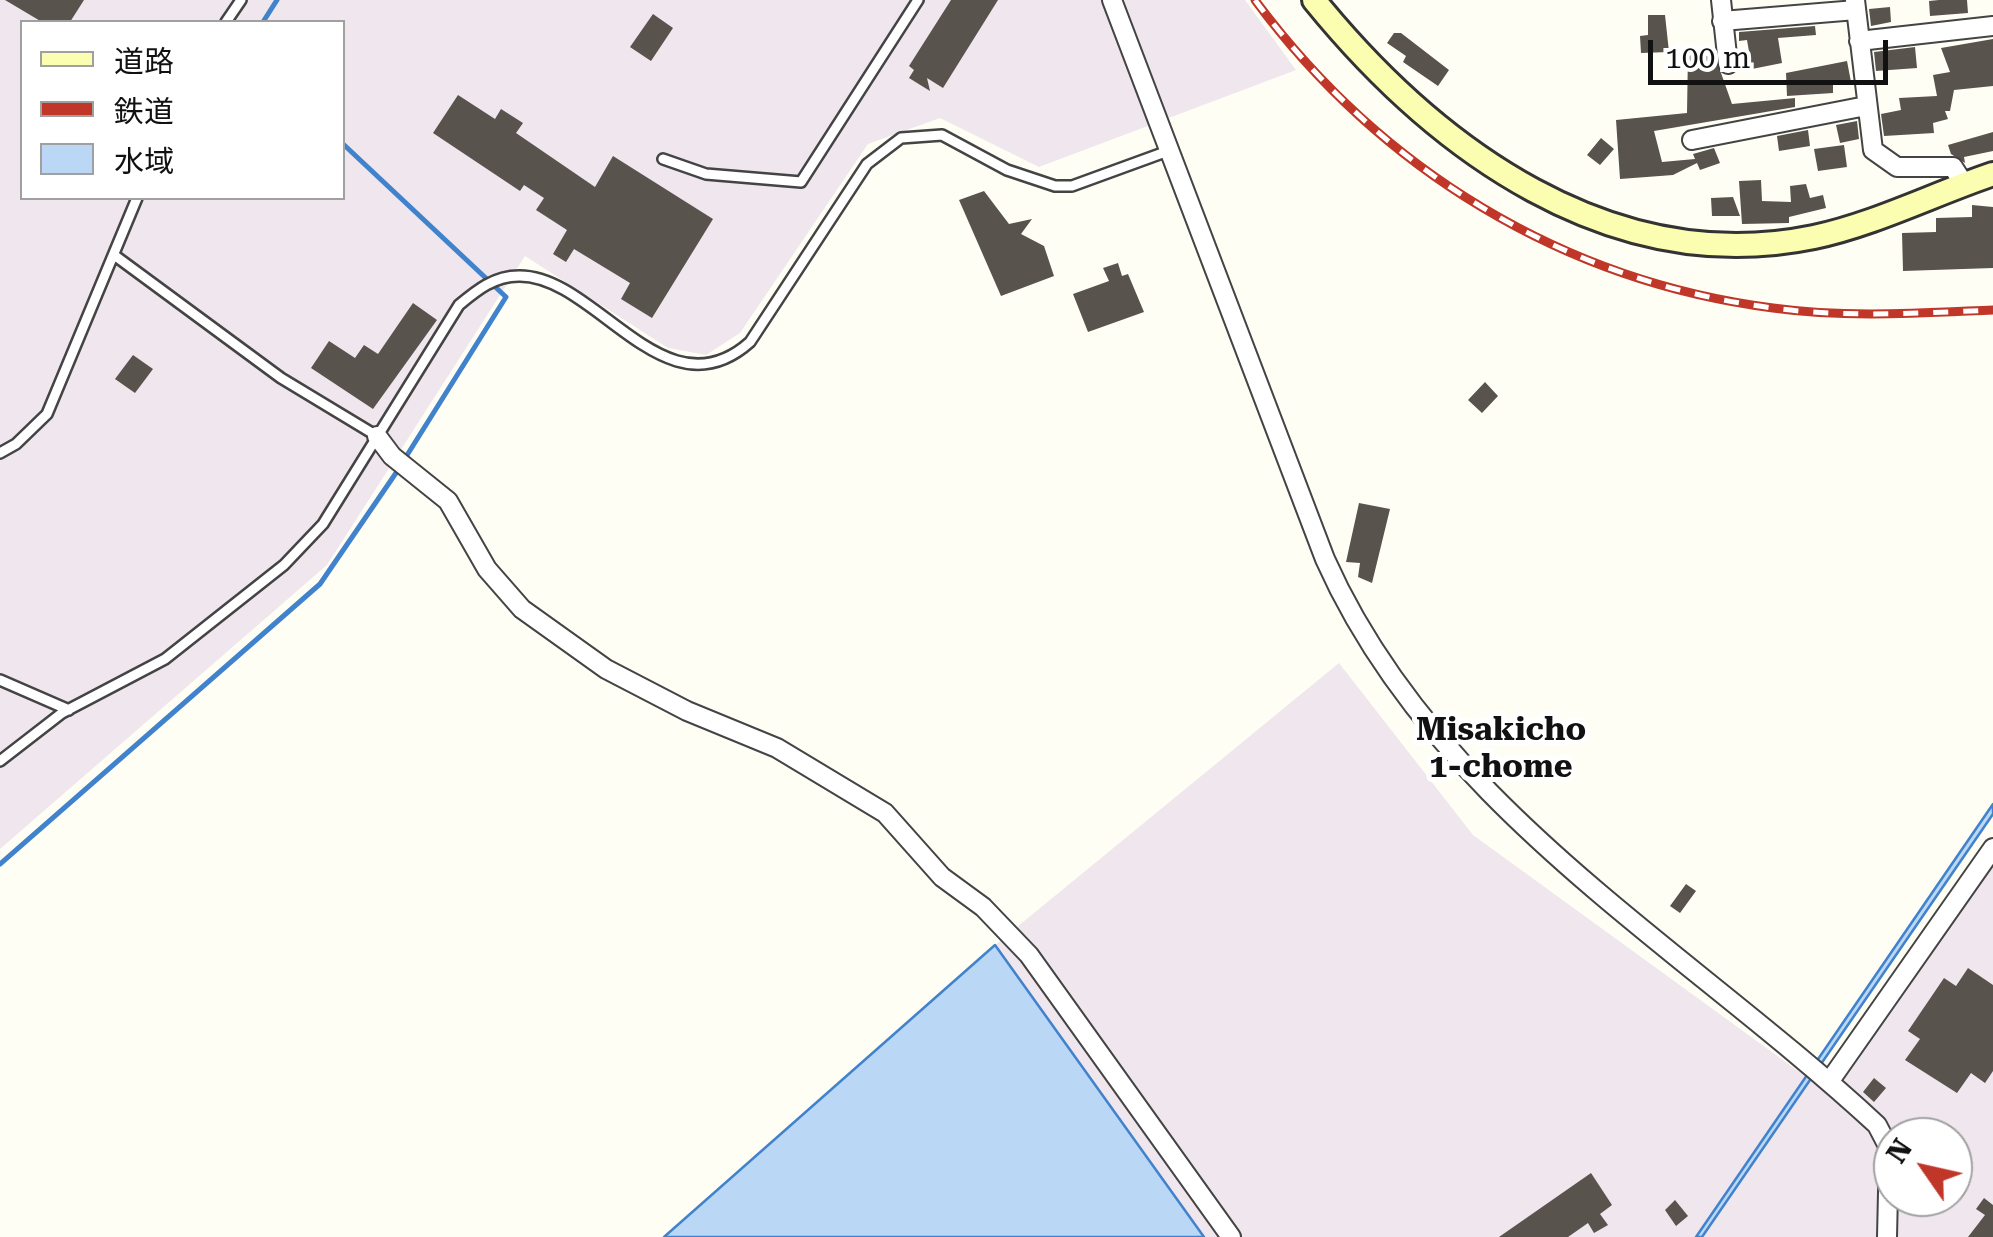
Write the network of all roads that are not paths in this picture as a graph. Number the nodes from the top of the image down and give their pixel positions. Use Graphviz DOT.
graph roads {
  1 [pos="918,0"];
  2 [pos="1112,0"];
  3 [pos="1314,0"];
  4 [pos="1720,0"];
  5 [pos="1856,5"];
  6 [pos="1722,21"];
  7 [pos="1993,26"];
  8 [pos="1859,41"];
  9 [pos="1728,64"];
  10 [pos="1866,106"];
  11 [pos="1692,140"];
  12 [pos="1171,150"];
  13 [pos="664,159"];
  14 [pos="1993,174"];
  15 [pos="1964,184"];
  16 [pos="137,200"];
  17 [pos="114,256"];
  18 [pos="377,436"];
  19 [pos="0,453"];
  20 [pos="0,680"];
  21 [pos="69,710"];
  22 [pos="0,762"];
  23 [pos="1993,848"];
  24 [pos="1822,1076"];
  25 [pos="1231,1237"];
  26 [pos="1887,1237"];
  1 -- 13 [label="lane"];
  2 -- 12 [label="street"];
  3 -- 15 [label="street"];
  4 -- 6 [label="street"];
  5 -- 6 [label="street"];
  5 -- 8 [label="street"];
  6 -- 9 [label="street"];
  7 -- 8 [label="street"];
  8 -- 10 [label="street"];
  10 -- 11 [label="street"];
  10 -- 15 [label="street"];
  12 -- 18 [label="lane"];
  12 -- 24 [label="street"];
  14 -- 15 [label="street"];
  16 -- 17 [label="lane"];
  17 -- 18 [label="lane"];
  17 -- 19 [label="lane"];
  18 -- 21 [label="lane"];
  18 -- 25 [label="street"];
  20 -- 21 [label="lane"];
  21 -- 22 [label="lane"];
  23 -- 24 [label="street"];
  24 -- 26 [label="street"];
}
